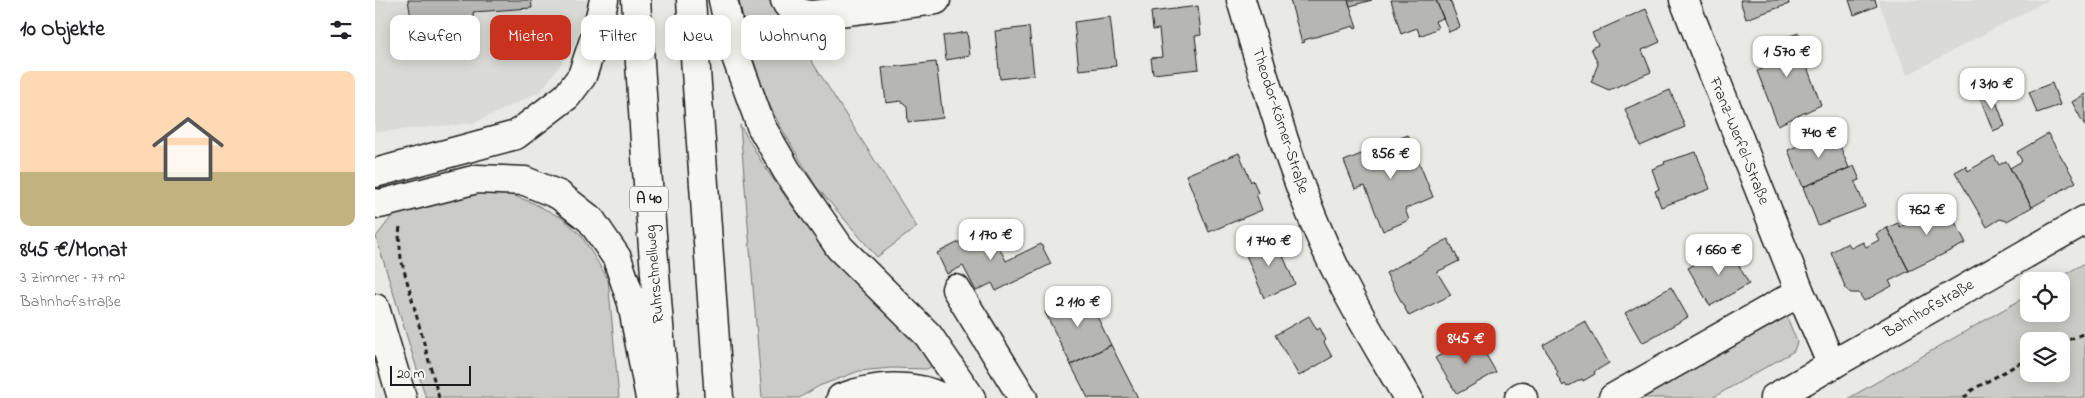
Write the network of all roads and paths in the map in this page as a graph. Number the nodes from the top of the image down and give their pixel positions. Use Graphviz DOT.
graph roads {
  1 [pos="604,0"];
  2 [pos="636,0"];
  3 [pos="691,0"];
  4 [pos="723,0"];
  5 [pos="785,0"];
  6 [pos="936,0"];
  7 [pos="1241,0"];
  8 [pos="1684,0"];
  9 [pos="375,173"];
  10 [pos="386,201"];
  11 [pos="2085,220"];
  12 [pos="956,290"];
  13 [pos="1800,292"];
  14 [pos="375,308"];
  15 [pos="2085,332"];
  16 [pos="2070,339"];
  17 [pos="2020,363"];
  18 [pos="1832,365"];
  19 [pos="402,398"];
  20 [pos="439,398"];
  21 [pos="650,398"];
  22 [pos="665,398"];
  23 [pos="719,398"];
  24 [pos="841,398"];
  25 [pos="943,398"];
  26 [pos="971,398"];
  27 [pos="1023,398"];
  28 [pos="1408,398"];
  29 [pos="1519,398"];
  30 [pos="1523,398"];
  31 [pos="1613,398"];
  32 [pos="1774,398"];
  33 [pos="1964,398"];
  1 -- 9 [label="main road"];
  2 -- 22 [label="main road, Ruhrschnellweg / A 40"];
  3 -- 23 [label="main road"];
  4 -- 26 [label="main road"];
  5 -- 6 [label="main road"];
  7 -- 28 [label="main road, Theodor-Körner-Straße"];
  8 -- 13 [label="main road, Franz-Werfel-Straße"];
  10 -- 20 [label="path"];
  10 -- 21 [label="main road"];
  11 -- 18 [label="main road, Bahnhofstraße"];
  12 -- 27 [label="main road"];
  13 -- 18 [label="main road, Franz-Werfel-Straße"];
  13 -- 31 [label="main road"];
  14 -- 19 [label="main road"];
  15 -- 16 [label="path"];
  17 -- 33 [label="path"];
  18 -- 32 [label="main road, Bahnhofstraße"];
  24 -- 25 [label="main road"];
  29 -- 30 [label="main road"];
}
